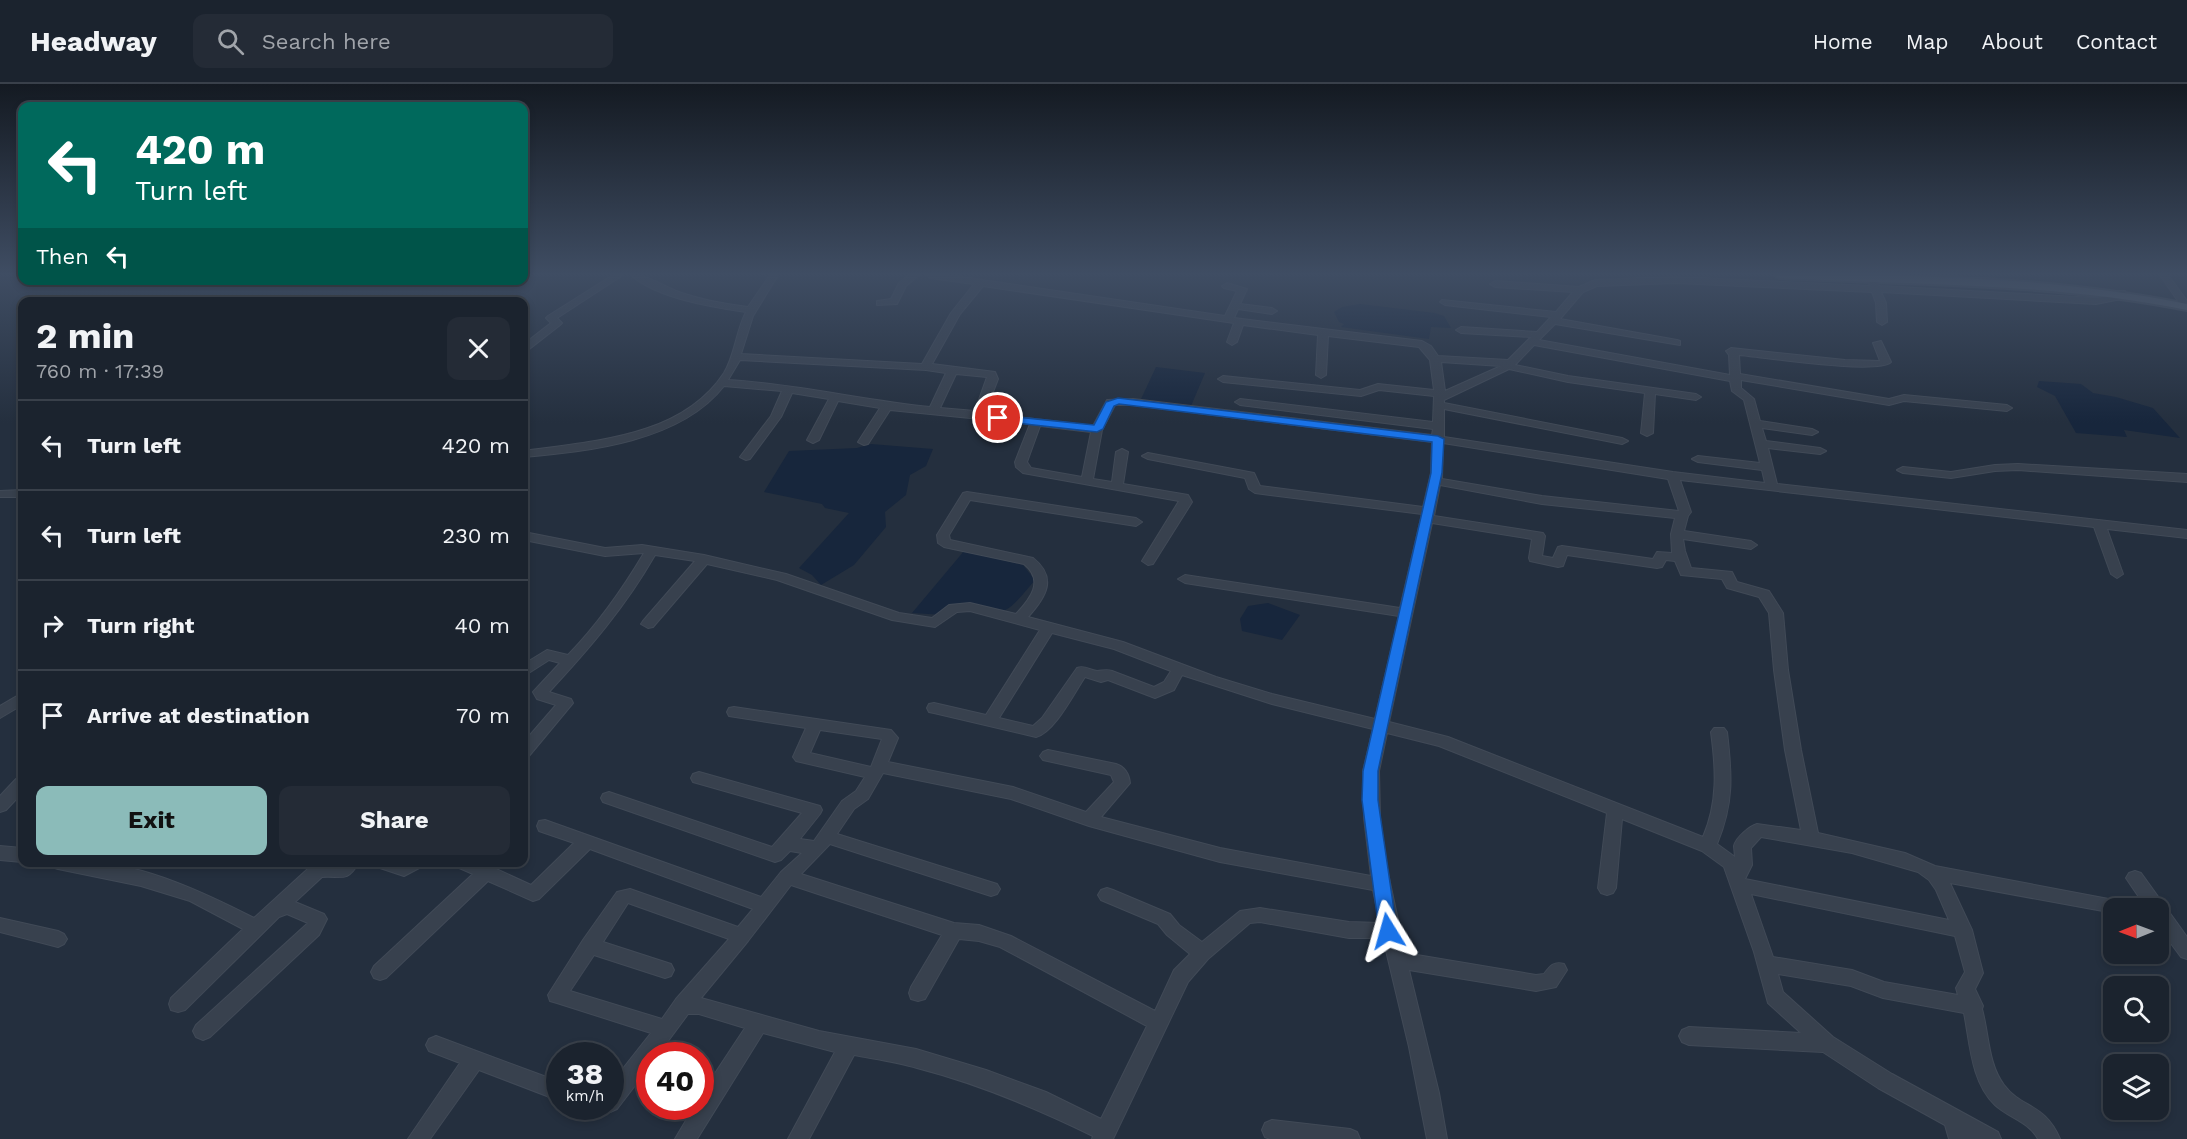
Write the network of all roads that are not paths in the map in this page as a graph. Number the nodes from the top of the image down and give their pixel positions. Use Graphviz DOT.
graph roads {
  1 [pos="555,324"];
  2 [pos="746,324"];
  3 [pos="950,324"];
  4 [pos="1238,324"];
  5 [pos="1256,324"];
  6 [pos="1550,324"];
  7 [pos="1586,324"];
  8 [pos="1461,330"];
  9 [pos="1323,333"];
  10 [pos="1536,339"];
  11 [pos="1232,342"];
  12 [pos="1677,343"];
  13 [pos="1878,343"];
  14 [pos="528,345"];
  15 [pos="735,357"];
  16 [pos="1435,359"];
  17 [pos="1509,365"];
  18 [pos="927,367"];
  19 [pos="953,369"];
  20 [pos="1321,375"];
  21 [pos="1735,377"];
  22 [pos="1223,379"];
  23 [pos="720,383"];
  24 [pos="788,390"];
  25 [pos="1650,390"];
  26 [pos="835,397"];
  27 [pos="1696,397"];
  28 [pos="1439,399"];
  29 [pos="1240,402"];
  30 [pos="887,406"];
  31 [pos="2007,408"];
  32 [pos="933,411"];
  33 [pos="979,415"];
  34 [pos="1036,423"];
  35 [pos="1755,424"];
  36 [pos="1438,426"];
  37 [pos="1097,429"];
  38 [pos="1812,432"];
  39 [pos="1647,433"];
  40 [pos="1438,439"];
  41 [pos="813,440"];
  42 [pos="1622,441"];
  43 [pos="864,442"];
  44 [pos="1761,444"];
  45 [pos="1122,452"];
  46 [pos="1820,452"];
  47 [pos="528,453"];
  48 [pos="1148,456"];
  49 [pos="746,457"];
  50 [pos="1698,459"];
  51 [pos="1767,467"];
  52 [pos="1903,470"];
  53 [pos="1673,476"];
  54 [pos="2187,478"];
  55 [pos="1435,481"];
  56 [pos="1087,482"];
  57 [pos="1117,486"];
  58 [pos="1772,486"];
  59 [pos="1,494"];
  60 [pos="18,494"];
  61 [pos="1427,514"];
  62 [pos="1682,514"];
  63 [pos="1136,522"];
  64 [pos="2099,525"];
  65 [pos="1677,534"];
  66 [pos="2187,534"];
  67 [pos="528,537"];
  68 [pos="1750,545"];
  69 [pos="652,550"];
  70 [pos="1679,558"];
  71 [pos="704,559"];
  72 [pos="1148,561"];
  73 [pos="2118,574"];
  74 [pos="1185,579"];
  75 [pos="1406,613"];
  76 [pos="1019,619"];
  77 [pos="648,624"];
  78 [pos="1048,627"];
  79 [pos="570,660"];
  80 [pos="528,668"];
  81 [pos="1179,669"];
  82 [pos="18,701"];
  83 [pos="934,708"];
  84 [pos="734,712"];
  85 [pos="0,713"];
  86 [pos="990,720"];
  87 [pos="815,724"];
  88 [pos="1382,725"];
  89 [pos="1719,732"];
  90 [pos="528,747"];
  91 [pos="1048,756"];
  92 [pos="876,769"];
  93 [pos="699,778"];
  94 [pos="18,787"];
  95 [pos="609,798"];
  96 [pos="0,806"];
  97 [pos="1615,810"];
  98 [pos="1089,820"];
  99 [pos="545,826"];
  100 [pos="1811,840"];
  101 [pos="586,842"];
  102 [pos="822,843"];
  103 [pos="786,844"];
  104 [pos="1708,846"];
  105 [pos="0,853"];
  106 [pos="18,855"];
  107 [pos="82,867"];
  108 [pos="346,867"];
  109 [pos="473,867"];
  110 [pos="486,873"];
  111 [pos="1935,873"];
  112 [pos="787,877"];
  113 [pos="2135,878"];
  114 [pos="1738,881"];
  115 [pos="1382,885"];
  116 [pos="1607,888"];
  117 [pos="991,889"];
  118 [pos="1107,895"];
  119 [pos="2149,898"];
  120 [pos="2103,904"];
  121 [pos="765,906"];
  122 [pos="273,911"];
  123 [pos="0,925"];
  124 [pos="2169,926"];
  125 [pos="256,927"];
  126 [pos="1963,930"];
  127 [pos="954,931"];
  128 [pos="1388,931"];
  129 [pos="742,936"];
  130 [pos="58,939"];
  131 [pos="589,945"];
  132 [pos="2187,951"];
  133 [pos="1202,953"];
  134 [pos="1397,960"];
  135 [pos="1766,964"];
  136 [pos="665,970"];
  137 [pos="1558,970"];
  138 [pos="380,972"];
  139 [pos="918,993"];
  140 [pos="178,1004"];
  141 [pos="682,1005"];
  142 [pos="1974,1006"];
  143 [pos="759,1022"];
  144 [pos="1158,1022"];
  145 [pos="666,1029"];
  146 [pos="203,1031"];
  147 [pos="1689,1036"];
  148 [pos="1826,1043"];
  149 [pos="436,1046"];
  150 [pos="849,1046"];
  151 [pos="475,1059"];
  152 [pos="624,1084"];
  153 [pos="546,1087"];
  154 [pos="1954,1118"];
  155 [pos="1272,1130"];
  156 [pos="1104,1137"];
  157 [pos="419,1139"];
  158 [pos="686,1139"];
  159 [pos="798,1139"];
  160 [pos="1350,1139"];
  161 [pos="1437,1139"];
  162 [pos="1959,1139"];
  163 [pos="1991,1139"];
  164 [pos="2050,1139"];
  1 -- 14 [label="street"];
  2 -- 15 [label="street"];
  3 -- 18 [label="street"];
  4 -- 11 [label="street"];
  5 -- 9 [label="street"];
  6 -- 10 [label="street"];
  7 -- 12 [label="street"];
  8 -- 10 [label="street"];
  9 -- 16 [label="street"];
  9 -- 20 [label="street"];
  10 -- 17 [label="street"];
  10 -- 21 [label="street"];
  13 -- 21 [label="street"];
  15 -- 18 [label="street"];
  15 -- 23 [label="street"];
  16 -- 17 [label="street"];
  16 -- 28 [label="street"];
  17 -- 25 [label="street"];
  17 -- 28 [label="street"];
  18 -- 19 [label="street"];
  19 -- 32 [label="street"];
  19 -- 33 [label="street"];
  21 -- 31 [label="street"];
  21 -- 35 [label="street"];
  22 -- 28 [label="street"];
  23 -- 24 [label="street"];
  23 -- 47 [label="street"];
  24 -- 26 [label="street"];
  24 -- 49 [label="street"];
  25 -- 27 [label="street"];
  25 -- 39 [label="street"];
  26 -- 30 [label="street"];
  26 -- 41 [label="street"];
  28 -- 36 [label="street"];
  28 -- 42 [label="street"];
  29 -- 36 [label="street"];
  30 -- 32 [label="street"];
  30 -- 43 [label="street"];
  32 -- 33 [label="street"];
  33 -- 34 [label="street"];
  34 -- 37 [label="street"];
  34 -- 56 [label="street"];
  35 -- 38 [label="street"];
  35 -- 44 [label="street"];
  36 -- 40 [label="street"];
  37 -- 40 [label="street"];
  37 -- 56 [label="street"];
  40 -- 53 [label="street"];
  40 -- 55 [label="street"];
  44 -- 46 [label="street"];
  44 -- 51 [label="street"];
  45 -- 57 [label="street"];
  48 -- 61 [label="street"];
  50 -- 51 [label="street"];
  51 -- 58 [label="street"];
  52 -- 54 [label="street"];
  53 -- 58 [label="street"];
  53 -- 62 [label="street"];
  55 -- 61 [label="street"];
  55 -- 62 [label="street"];
  56 -- 57 [label="street"];
  57 -- 72 [label="street"];
  58 -- 64 [label="street"];
  59 -- 60 [label="street"];
  61 -- 70 [label="street"];
  61 -- 75 [label="street"];
  62 -- 65 [label="street"];
  63 -- 76 [label="street"];
  64 -- 66 [label="street"];
  64 -- 73 [label="street"];
  65 -- 68 [label="street"];
  65 -- 70 [label="street"];
  67 -- 69 [label="street"];
  69 -- 71 [label="street"];
  69 -- 79 [label="street"];
  70 -- 100 [label="street"];
  71 -- 76 [label="street"];
  71 -- 77 [label="street"];
  74 -- 75 [label="street"];
  75 -- 88 [label="street"];
  76 -- 78 [label="street"];
  78 -- 81 [label="street"];
  78 -- 86 [label="street"];
  79 -- 80 [label="street"];
  79 -- 90 [label="street"];
  81 -- 86 [label="street"];
  81 -- 88 [label="street"];
  82 -- 85 [label="street"];
  83 -- 86 [label="street"];
  84 -- 87 [label="street"];
  87 -- 92 [label="street"];
  87 -- 92 [label="street"];
  88 -- 97 [label="street"];
  88 -- 115 [label="street"];
  89 -- 104 [label="street"];
  91 -- 98 [label="street"];
  92 -- 98 [label="street"];
  92 -- 102 [label="street"];
  93 -- 103 [label="street"];
  94 -- 96 [label="street"];
  95 -- 103 [label="street"];
  97 -- 104 [label="street"];
  97 -- 116 [label="street"];
  98 -- 115 [label="street"];
  99 -- 101 [label="street"];
  100 -- 111 [label="street"];
  100 -- 114 [label="street"];
  101 -- 110 [label="street"];
  101 -- 121 [label="street"];
  102 -- 103 [label="street"];
  102 -- 112 [label="street"];
  102 -- 117 [label="street"];
  104 -- 114 [label="street"];
  105 -- 106 [label="street"];
  107 -- 125 [label="street"];
  108 -- 122 [label="street"];
  109 -- 110 [label="street"];
  110 -- 138 [label="street"];
  111 -- 120 [label="street"];
  111 -- 126 [label="street"];
  112 -- 121 [label="street"];
  112 -- 127 [label="street"];
  113 -- 119 [label="street"];
  114 -- 126 [label="street"];
  114 -- 135 [label="street"];
  115 -- 128 [label="street"];
  118 -- 133 [label="street"];
  121 -- 129 [label="street"];
  122 -- 125 [label="street"];
  122 -- 146 [label="street"];
  123 -- 130 [label="street"];
  124 -- 132 [label="street"];
  125 -- 140 [label="street"];
  126 -- 142 [label="street"];
  127 -- 139 [label="street"];
  127 -- 144 [label="street"];
  128 -- 133 [label="street"];
  128 -- 134 [label="street"];
  129 -- 131 [label="street"];
  129 -- 141 [label="street"];
  131 -- 136 [label="street"];
  131 -- 145 [label="street"];
  133 -- 144 [label="street"];
  134 -- 137 [label="street"];
  134 -- 161 [label="street"];
  135 -- 142 [label="street"];
  135 -- 148 [label="street"];
  141 -- 143 [label="street"];
  141 -- 145 [label="street"];
  142 -- 164 [label="street"];
  143 -- 150 [label="street"];
  143 -- 158 [label="street"];
  144 -- 156 [label="street"];
  145 -- 152 [label="street"];
  147 -- 148 [label="street"];
  148 -- 154 [label="street"];
  149 -- 151 [label="street"];
  150 -- 156 [label="street"];
  150 -- 159 [label="street"];
  151 -- 153 [label="street"];
  151 -- 157 [label="street"];
  154 -- 162 [label="street"];
  154 -- 163 [label="street"];
  155 -- 160 [label="street"];
}
